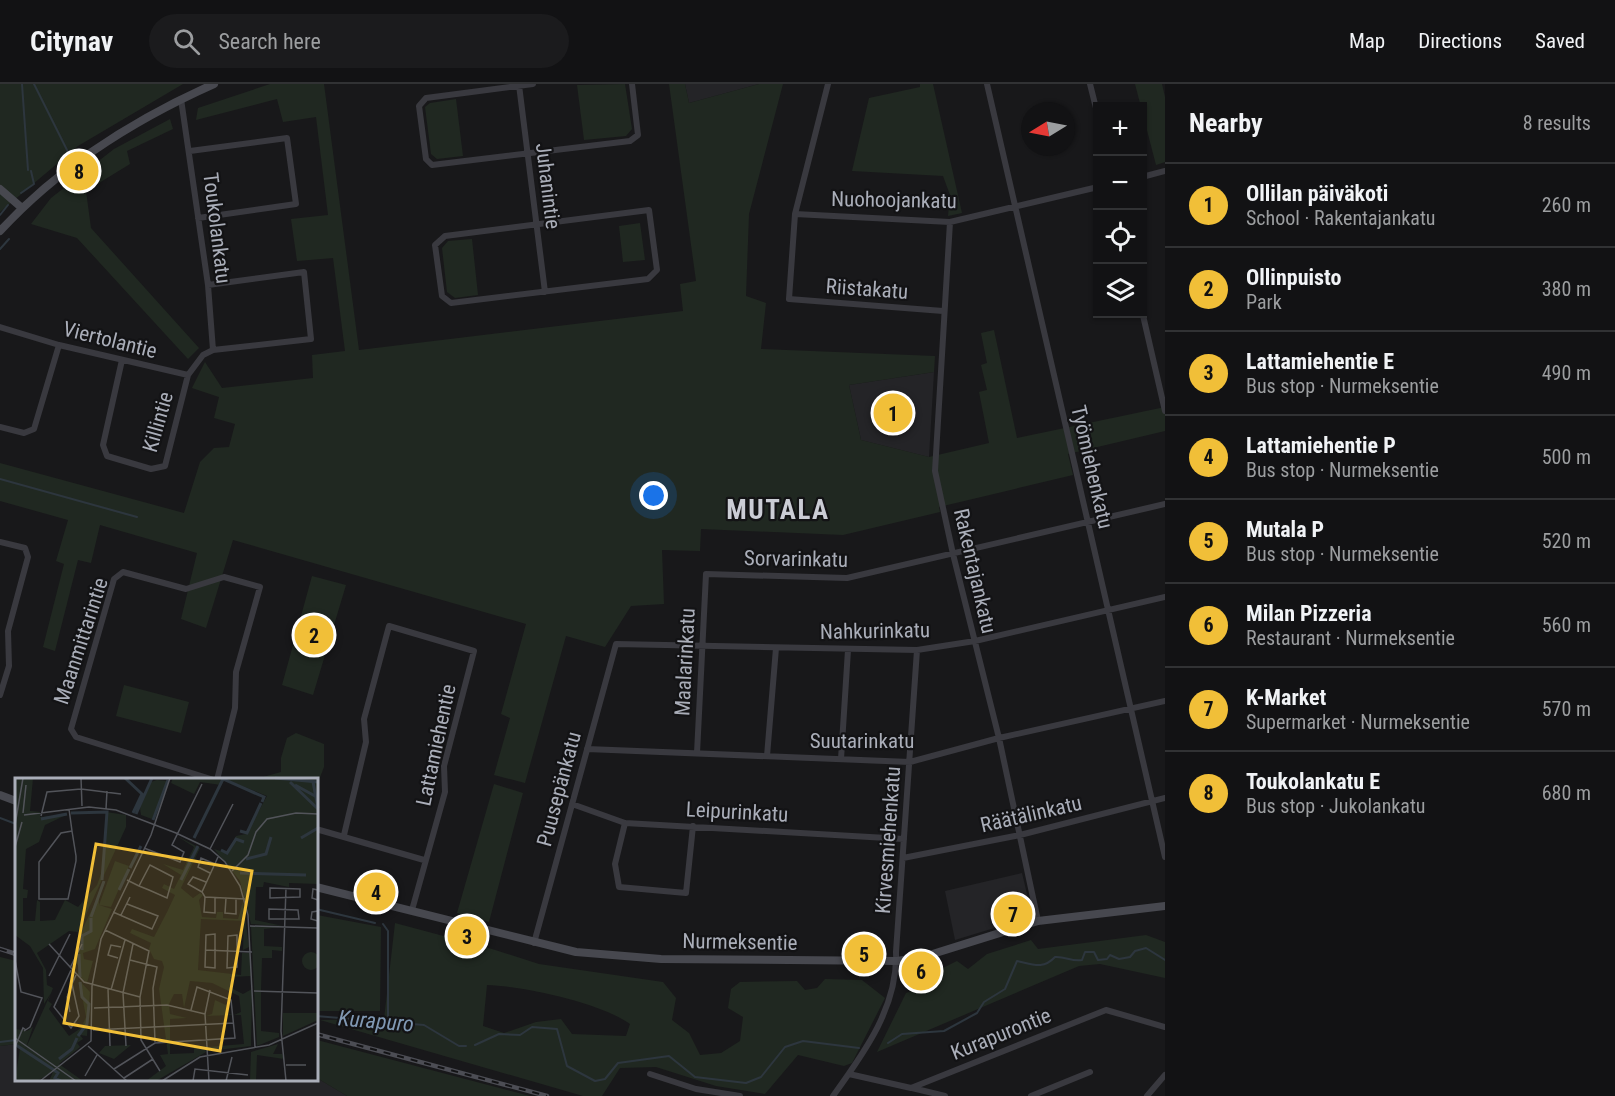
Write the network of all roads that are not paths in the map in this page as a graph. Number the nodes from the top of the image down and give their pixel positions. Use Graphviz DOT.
graph roads {
  1 [pos="214,84"];
  2 [pos="533,84"];
  3 [pos="632,84"];
  4 [pos="828,84"];
  5 [pos="987,84"];
  6 [pos="1090,84"];
  7 [pos="519,85"];
  8 [pos="181,99"];
  9 [pos="1094,102"];
  10 [pos="190,151"];
  11 [pos="527,154"];
  12 [pos="1165,171"];
  13 [pos="1147,176"];
  14 [pos="1093,188"];
  15 [pos="0,189"];
  16 [pos="1015,207"];
  17 [pos="21,208"];
  18 [pos="795,214"];
  19 [pos="198,218"];
  20 [pos="950,222"];
  21 [pos="537,225"];
  22 [pos="0,231"];
  23 [pos="208,285"];
  24 [pos="545,291"];
  25 [pos="943,311"];
  26 [pos="1145,318"];
  27 [pos="0,327"];
  28 [pos="59,345"];
  29 [pos="213,350"];
  30 [pos="122,360"];
  31 [pos="188,375"];
  32 [pos="1165,411"];
  33 [pos="0,427"];
  34 [pos="1165,504"];
  35 [pos="1087,520"];
  36 [pos="0,542"];
  37 [pos="953,554"];
  38 [pos="706,574"];
  39 [pos="1165,597"];
  40 [pos="1107,610"];
  41 [pos="975,640"];
  42 [pos="616,644"];
  43 [pos="704,645"];
  44 [pos="776,648"];
  45 [pos="848,650"];
  46 [pos="917,650"];
  47 [pos="0,694"];
  48 [pos="1165,700"];
  49 [pos="1131,709"];
  50 [pos="999,738"];
  51 [pos="587,749"];
  52 [pos="697,753"];
  53 [pos="767,756"];
  54 [pos="841,759"];
  55 [pos="910,762"];
  56 [pos="209,778"];
  57 [pos="217,778"];
  58 [pos="0,795"];
  59 [pos="1165,798"];
  60 [pos="15,801"];
  61 [pos="1152,801"];
  62 [pos="572,804"];
  63 [pos="625,823"];
  64 [pos="693,826"];
  65 [pos="318,829"];
  66 [pos="344,835"];
  67 [pos="1020,835"];
  68 [pos="904,839"];
  69 [pos="1165,856"];
  70 [pos="903,858"];
  71 [pos="424,860"];
  72 [pos="318,887"];
  73 [pos="1165,906"];
  74 [pos="412,910"];
  75 [pos="1038,921"];
  76 [pos="534,943"];
  77 [pos="897,961"];
  78 [pos="1165,1027"];
  79 [pos="1090,1072"];
  80 [pos="650,1074"];
  81 [pos="849,1074"];
  82 [pos="1165,1075"];
  83 [pos="911,1088"];
  84 [pos="740,1096"];
  85 [pos="833,1096"];
  86 [pos="945,1096"];
  87 [pos="1031,1096"];
  88 [pos="1147,1096"];
  1 -- 8 [label="street"];
  2 -- 7 [label="street"];
  3 -- 11 [label="street"];
  4 -- 18 [label="street"];
  5 -- 16 [label="street, Työmiehenkatu"];
  6 -- 9 [label="street"];
  7 -- 11 [label="street, Juhanintie"];
  7 -- 11 [label="street"];
  8 -- 10 [label="street, Toukolankatu"];
  8 -- 17 [label="street"];
  10 -- 19 [label="street, Toukolankatu"];
  10 -- 19 [label="street"];
  11 -- 21 [label="street, Juhanintie"];
  12 -- 13 [label="street"];
  14 -- 16 [label="street, Nuohoojankatu"];
  15 -- 17 [label="street"];
  16 -- 20 [label="street, Nuohoojankatu"];
  16 -- 35 [label="street, Työmiehenkatu"];
  17 -- 22 [label="street"];
  18 -- 20 [label="street, Nuohoojankatu"];
  18 -- 25 [label="street, Riistakatu"];
  19 -- 23 [label="street, Toukolankatu"];
  20 -- 25 [label="street, Rakentajankatu"];
  21 -- 24 [label="street, Juhanintie"];
  21 -- 24 [label="street"];
  21 -- 24 [label="street"];
  23 -- 29 [label="street, Toukolankatu"];
  23 -- 29 [label="street"];
  25 -- 37 [label="street, Rakentajankatu"];
  26 -- 32 [label="street"];
  27 -- 28 [label="street, Viertolantie"];
  28 -- 30 [label="street, Viertolantie"];
  28 -- 33 [label="street"];
  29 -- 31 [label="street"];
  30 -- 31 [label="street, Viertolantie"];
  30 -- 31 [label="street, Killintie"];
  34 -- 35 [label="street, Sorvarinkatu"];
  35 -- 37 [label="street, Sorvarinkatu"];
  35 -- 40 [label="street, Työmiehenkatu"];
  36 -- 47 [label="street"];
  37 -- 38 [label="street, Sorvarinkatu"];
  37 -- 41 [label="street, Rakentajankatu"];
  38 -- 43 [label="street, Maalarinkatu"];
  39 -- 40 [label="street, Nahkurinkatu"];
  40 -- 41 [label="street, Nahkurinkatu"];
  40 -- 49 [label="street, Työmiehenkatu"];
  41 -- 46 [label="street, Nahkurinkatu"];
  41 -- 50 [label="street, Rakentajankatu"];
  42 -- 43 [label="street, Nahkurinkatu"];
  42 -- 51 [label="street, Puusepänkatu"];
  43 -- 44 [label="street, Nahkurinkatu"];
  43 -- 52 [label="street, Maalarinkatu"];
  44 -- 45 [label="street, Nahkurinkatu"];
  44 -- 53 [label="street"];
  45 -- 46 [label="street, Nahkurinkatu"];
  45 -- 54 [label="street"];
  46 -- 55 [label="street, Kirvesmiehenkatu"];
  48 -- 49 [label="street, Suutarinkatu"];
  49 -- 50 [label="street, Suutarinkatu"];
  49 -- 61 [label="street, Työmiehenkatu"];
  50 -- 55 [label="street, Suutarinkatu"];
  50 -- 67 [label="street, Rakentajankatu"];
  51 -- 52 [label="street, Suutarinkatu"];
  51 -- 62 [label="street, Puusepänkatu"];
  52 -- 53 [label="street, Suutarinkatu"];
  53 -- 54 [label="street, Suutarinkatu"];
  54 -- 55 [label="street, Suutarinkatu"];
  55 -- 68 [label="street, Kirvesmiehenkatu"];
  56 -- 57 [label="street, Maanmittarintie"];
  58 -- 60 [label="street"];
  59 -- 61 [label="street, Räätälinkatu"];
  61 -- 67 [label="street, Räätälinkatu"];
  61 -- 69 [label="street, Työmiehenkatu"];
  62 -- 63 [label="street, Leipurinkatu"];
  62 -- 76 [label="street, Puusepänkatu"];
  63 -- 64 [label="street, Leipurinkatu"];
  63 -- 64 [label="street"];
  64 -- 68 [label="street, Leipurinkatu"];
  65 -- 66 [label="street"];
  66 -- 71 [label="street"];
  66 -- 71 [label="street, Lattamiehentie"];
  67 -- 70 [label="street, Räätälinkatu"];
  67 -- 75 [label="street, Rakentajankatu"];
  68 -- 70 [label="street, Kirvesmiehenkatu"];
  70 -- 77 [label="street, Kirvesmiehenkatu"];
  71 -- 74 [label="street, Lattamiehentie"];
  72 -- 74 [label="street, Nurmeksentie"];
  73 -- 75 [label="street, Nurmeksentie"];
  74 -- 76 [label="street, Nurmeksentie"];
  75 -- 77 [label="street, Nurmeksentie"];
  76 -- 77 [label="street, Nurmeksentie"];
  77 -- 81 [label="street, Kirvesmiehenkatu"];
  78 -- 83 [label="street, Kurapurontie"];
  79 -- 87 [label="street"];
  80 -- 84 [label="street"];
  81 -- 83 [label="street"];
  81 -- 85 [label="street, Kirvesmiehenkatu"];
  82 -- 88 [label="street"];
  83 -- 86 [label="street"];
}
